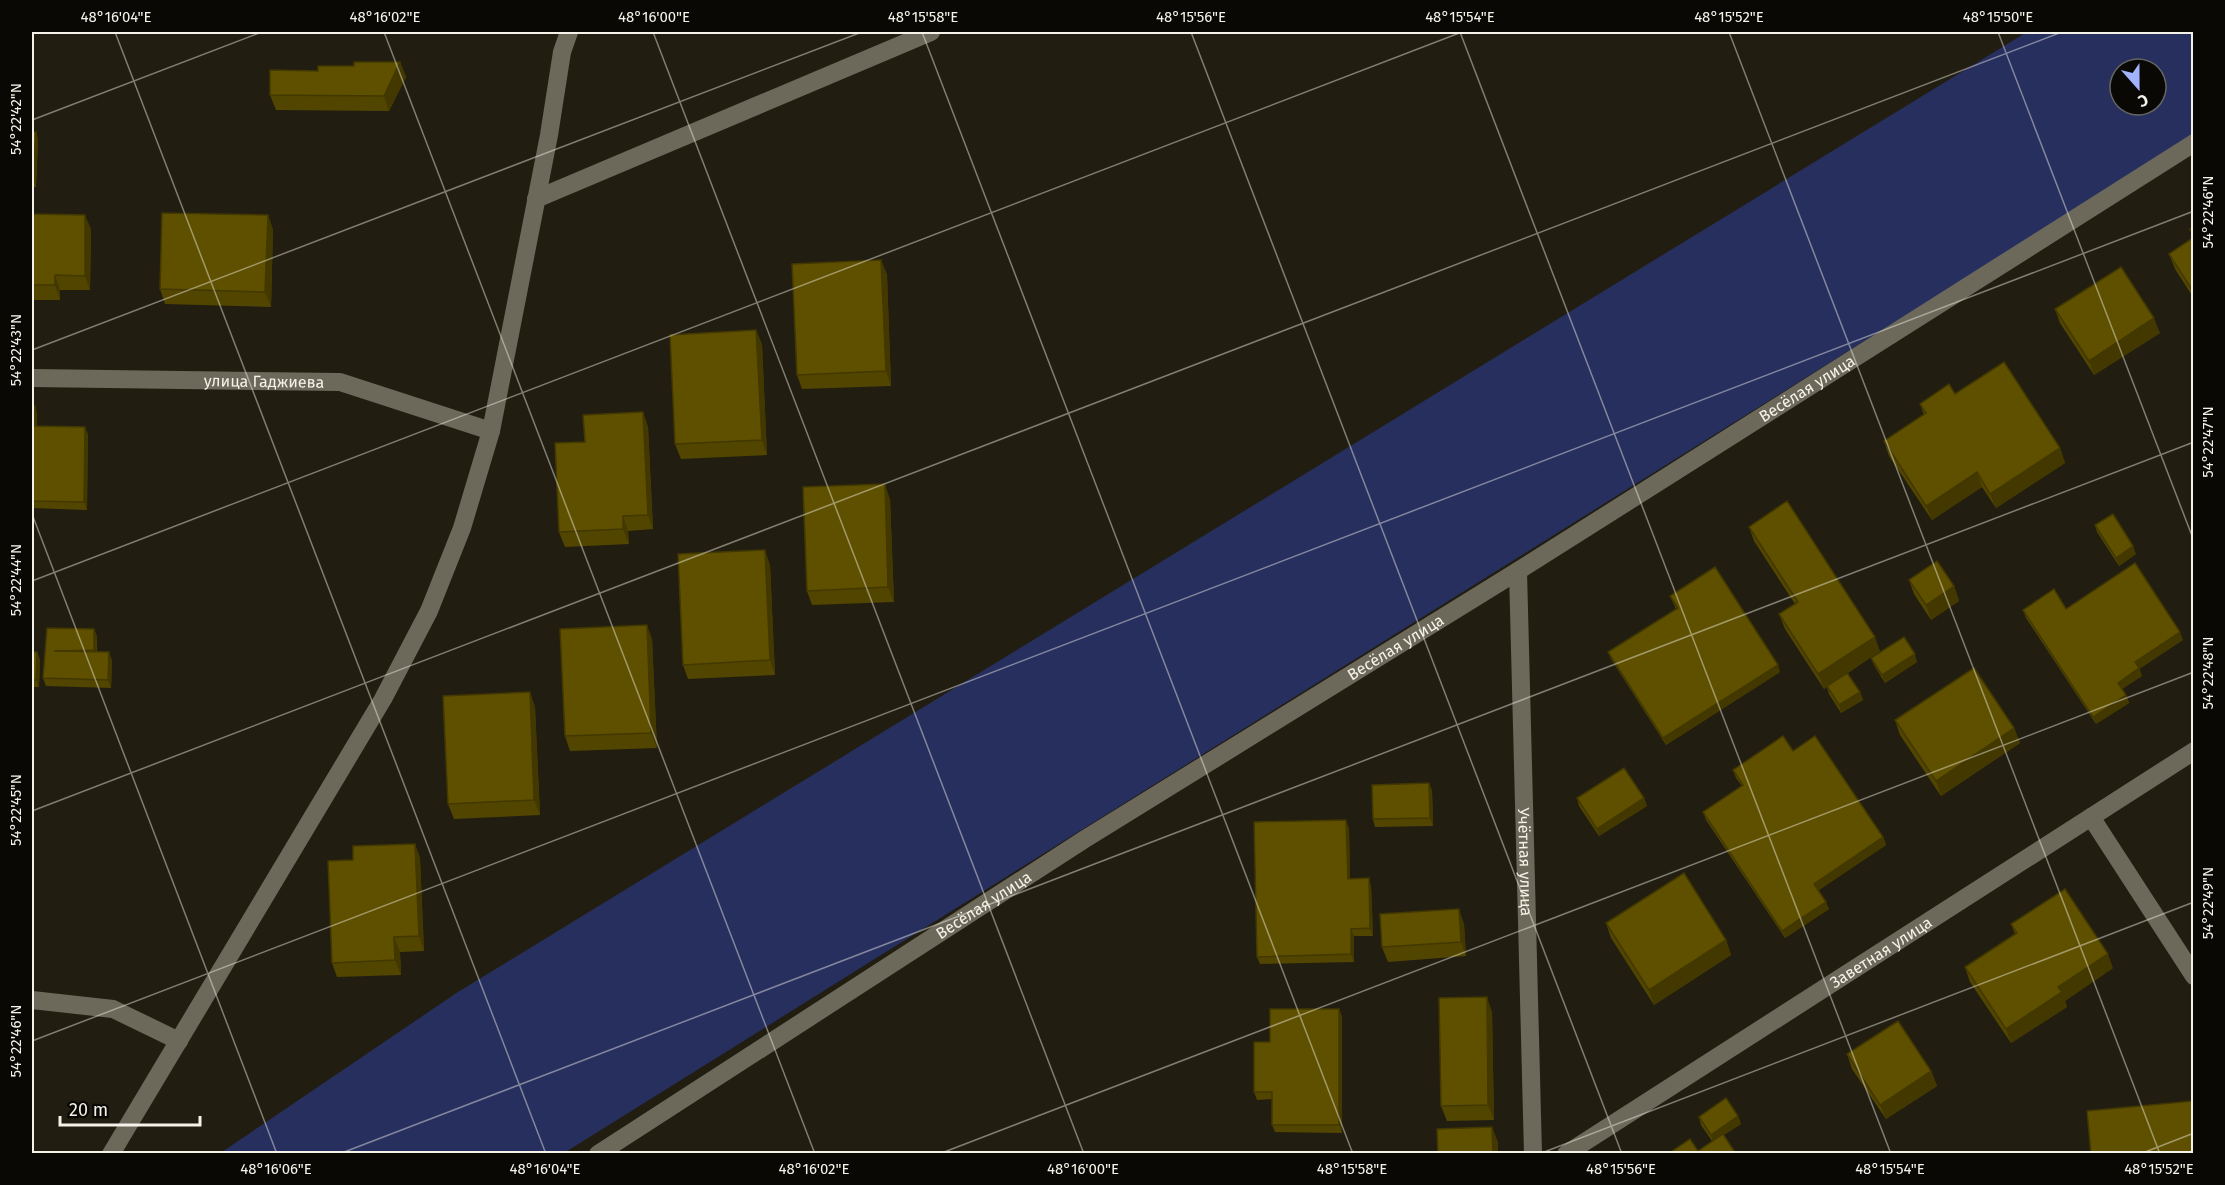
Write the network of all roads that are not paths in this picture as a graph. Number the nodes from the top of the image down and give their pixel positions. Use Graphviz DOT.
graph roads {
  1 [pos="569,32"];
  2 [pos="931,32"];
  3 [pos="2193,143"];
  4 [pos="536,200"];
  5 [pos="32,378"];
  6 [pos="491,431"];
  7 [pos="1518,571"];
  8 [pos="2193,751"];
  9 [pos="2091,817"];
  10 [pos="2193,976"];
  11 [pos="32,1000"];
  12 [pos="179,1041"];
  13 [pos="111,1154"];
  14 [pos="598,1154"];
  15 [pos="1533,1154"];
  16 [pos="1566,1154"];
  1 -- 4 [label="street"];
  2 -- 4 [label="street"];
  3 -- 7 [label="street, Весёлая улица"];
  4 -- 6 [label="street"];
  5 -- 6 [label="street, улица Гаджиева"];
  6 -- 12 [label="street"];
  7 -- 14 [label="street, Весёлая улица"];
  7 -- 15 [label="street, Учётная улица"];
  8 -- 9 [label="street, Заветная улица"];
  9 -- 10 [label="street"];
  9 -- 16 [label="street, Заветная улица"];
  11 -- 12 [label="street"];
  12 -- 13 [label="street"];
}
